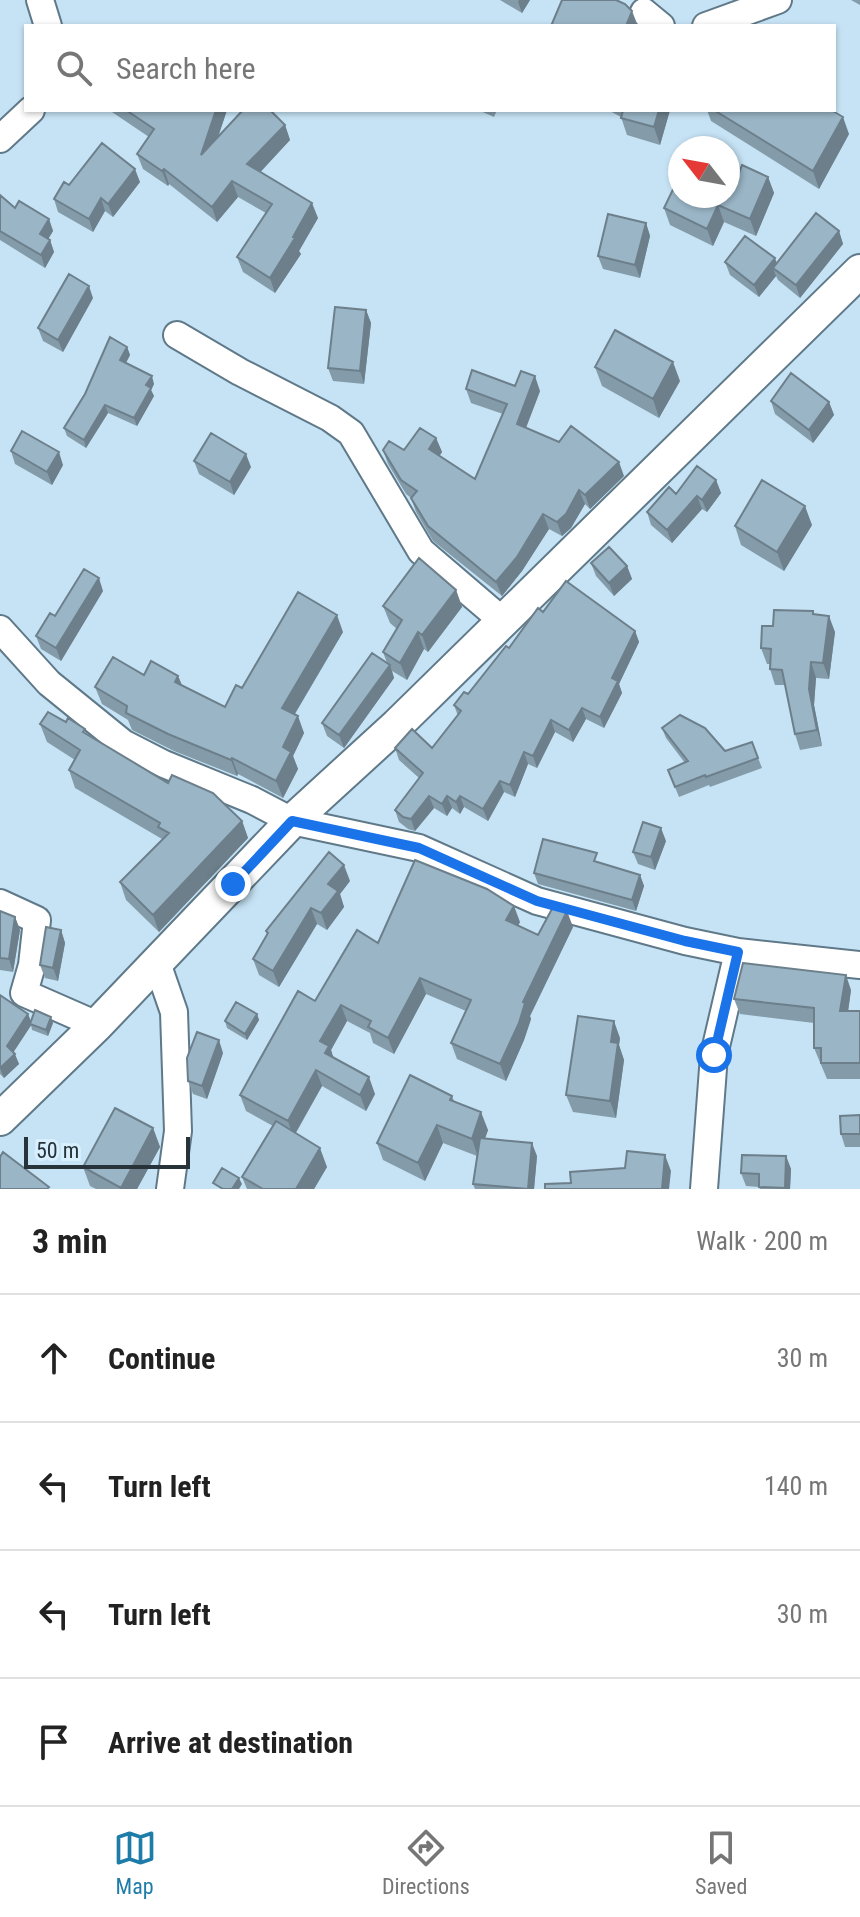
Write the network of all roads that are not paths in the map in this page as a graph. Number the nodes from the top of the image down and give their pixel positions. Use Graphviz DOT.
graph roads {
  1 [pos="40,0"];
  2 [pos="778,0"];
  3 [pos="47,24"];
  4 [pos="712,24"];
  5 [pos="29,112"];
  6 [pos="0,139"];
  7 [pos="860,271"];
  8 [pos="177,335"];
  9 [pos="503,621"];
  10 [pos="0,629"];
  11 [pos="292,821"];
  12 [pos="0,903"];
  13 [pos="738,952"];
  14 [pos="157,963"];
  15 [pos="860,965"];
  16 [pos="97,1025"];
  17 [pos="0,1119"];
  18 [pos="170,1189"];
  19 [pos="704,1189"];
  1 -- 3 [label="street"];
  2 -- 4 [label="street"];
  5 -- 6 [label="street"];
  7 -- 9 [label="main road"];
  8 -- 9 [label="street"];
  9 -- 11 [label="main road"];
  10 -- 11 [label="street"];
  11 -- 13 [label="street"];
  11 -- 14 [label="main road"];
  12 -- 16 [label="street"];
  13 -- 15 [label="street"];
  13 -- 19 [label="street"];
  14 -- 16 [label="main road"];
  14 -- 18 [label="street"];
  16 -- 17 [label="main road"];
}
